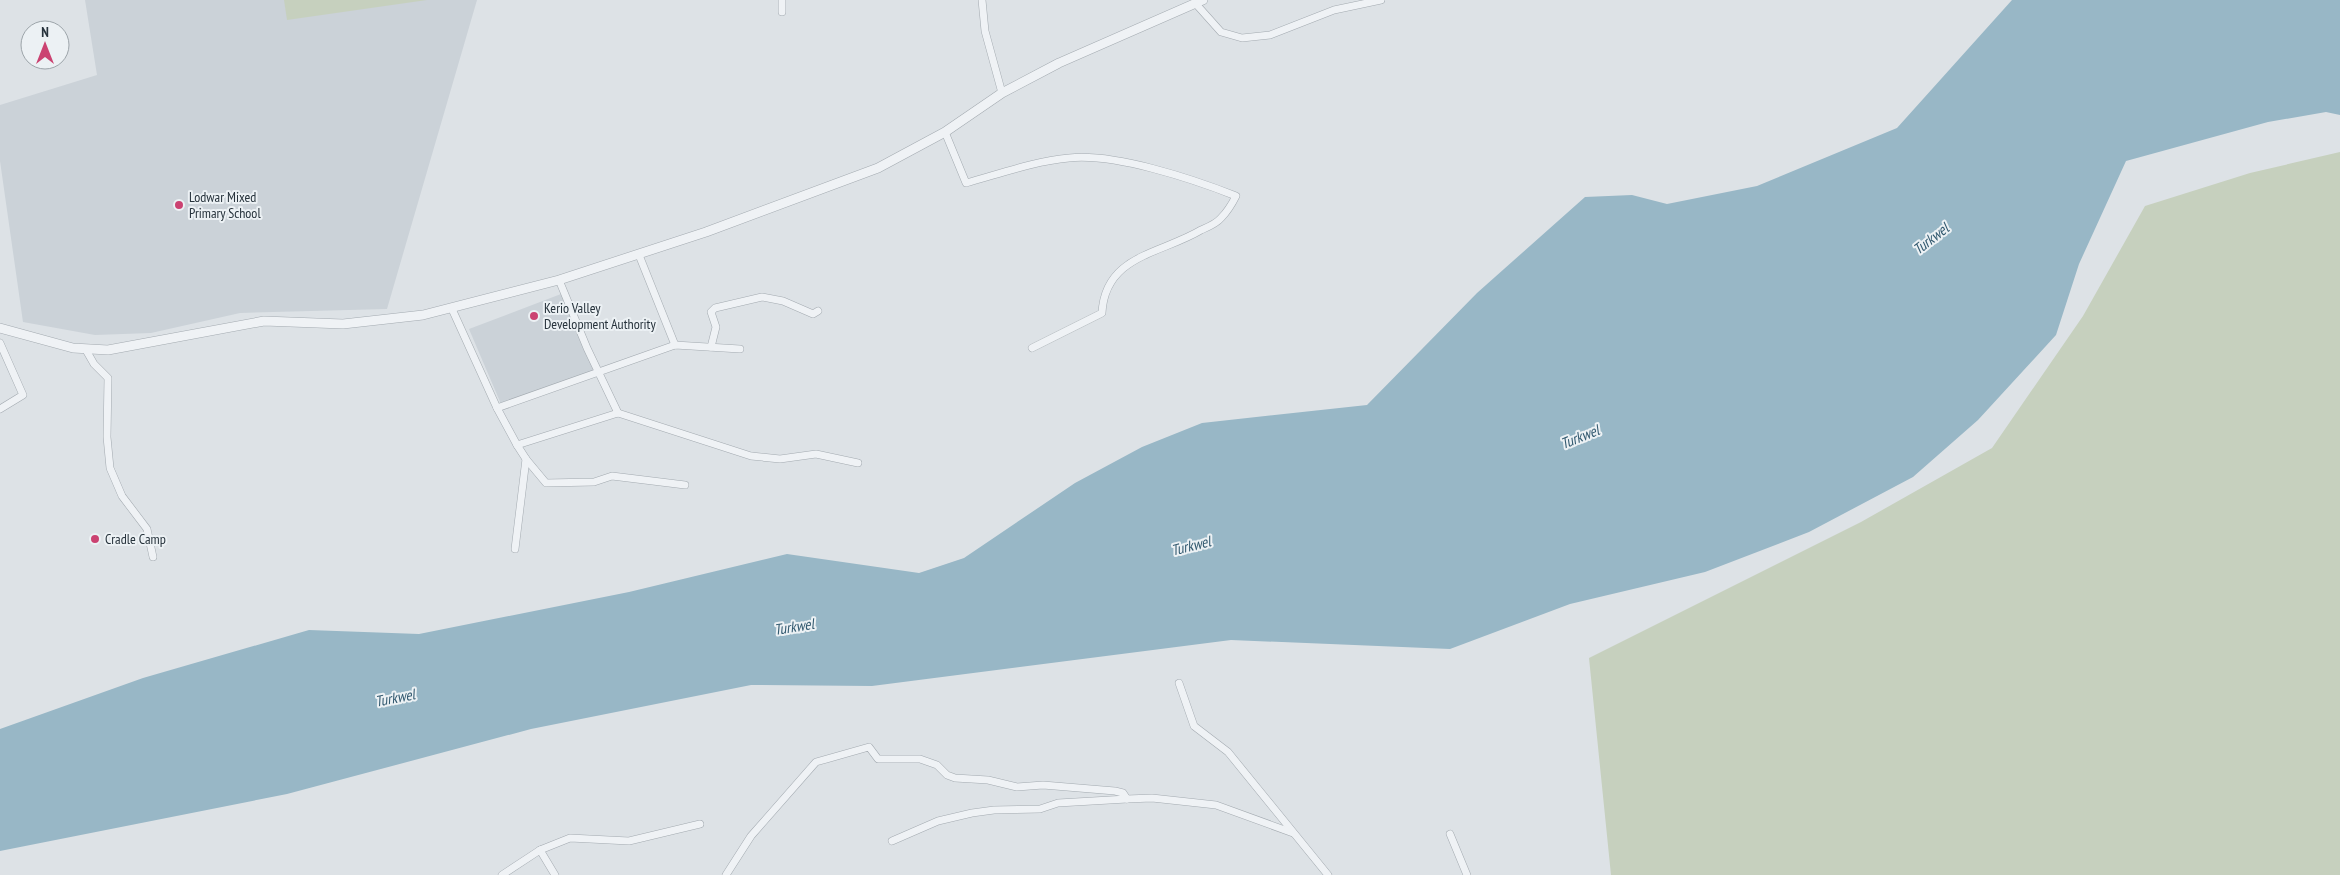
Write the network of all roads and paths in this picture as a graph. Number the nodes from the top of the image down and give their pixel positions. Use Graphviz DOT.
graph roads {
  1 [pos="782,0"];
  2 [pos="982,0"];
  3 [pos="1381,0"];
  4 [pos="1200,2"];
  5 [pos="782,12"];
  6 [pos="1002,93"];
  7 [pos="945,132"];
  8 [pos="639,254"];
  9 [pos="559,280"];
  10 [pos="452,309"];
  11 [pos="818,310"];
  12 [pos="0,328"];
  13 [pos="0,343"];
  14 [pos="675,345"];
  15 [pos="711,347"];
  16 [pos="1032,348"];
  17 [pos="740,349"];
  18 [pos="86,350"];
  19 [pos="599,373"];
  20 [pos="497,408"];
  21 [pos="0,409"];
  22 [pos="618,412"];
  23 [pos="516,445"];
  24 [pos="526,459"];
  25 [pos="858,463"];
  26 [pos="685,485"];
  27 [pos="515,549"];
  28 [pos="153,557"];
  29 [pos="1179,682"];
  30 [pos="1127,799"];
  31 [pos="700,824"];
  32 [pos="1293,833"];
  33 [pos="1450,834"];
  34 [pos="892,841"];
  35 [pos="540,850"];
  36 [pos="502,875"];
  37 [pos="555,875"];
  38 [pos="726,875"];
  39 [pos="1328,875"];
  40 [pos="1467,875"];
  1 -- 5 [label="street"];
  2 -- 6 [label="street"];
  3 -- 4 [label="street"];
  4 -- 6 [label="street"];
  6 -- 7 [label="street"];
  7 -- 8 [label="street"];
  7 -- 16 [label="street"];
  8 -- 9 [label="street"];
  8 -- 14 [label="street"];
  9 -- 10 [label="street"];
  9 -- 19 [label="street"];
  10 -- 18 [label="street"];
  10 -- 20 [label="street"];
  11 -- 15 [label="street"];
  12 -- 18 [label="street"];
  13 -- 21 [label="street"];
  14 -- 15 [label="street"];
  14 -- 19 [label="street"];
  15 -- 17 [label="street"];
  18 -- 28 [label="street"];
  19 -- 20 [label="street"];
  19 -- 22 [label="street"];
  20 -- 23 [label="street"];
  22 -- 23 [label="street"];
  22 -- 25 [label="street"];
  23 -- 24 [label="street"];
  24 -- 26 [label="street"];
  24 -- 27 [label="street"];
  29 -- 32 [label="street"];
  30 -- 32 [label="street"];
  30 -- 34 [label="street"];
  30 -- 38 [label="street"];
  31 -- 35 [label="street"];
  32 -- 39 [label="street"];
  33 -- 40 [label="street"];
  35 -- 36 [label="street"];
  35 -- 37 [label="street"];
}
